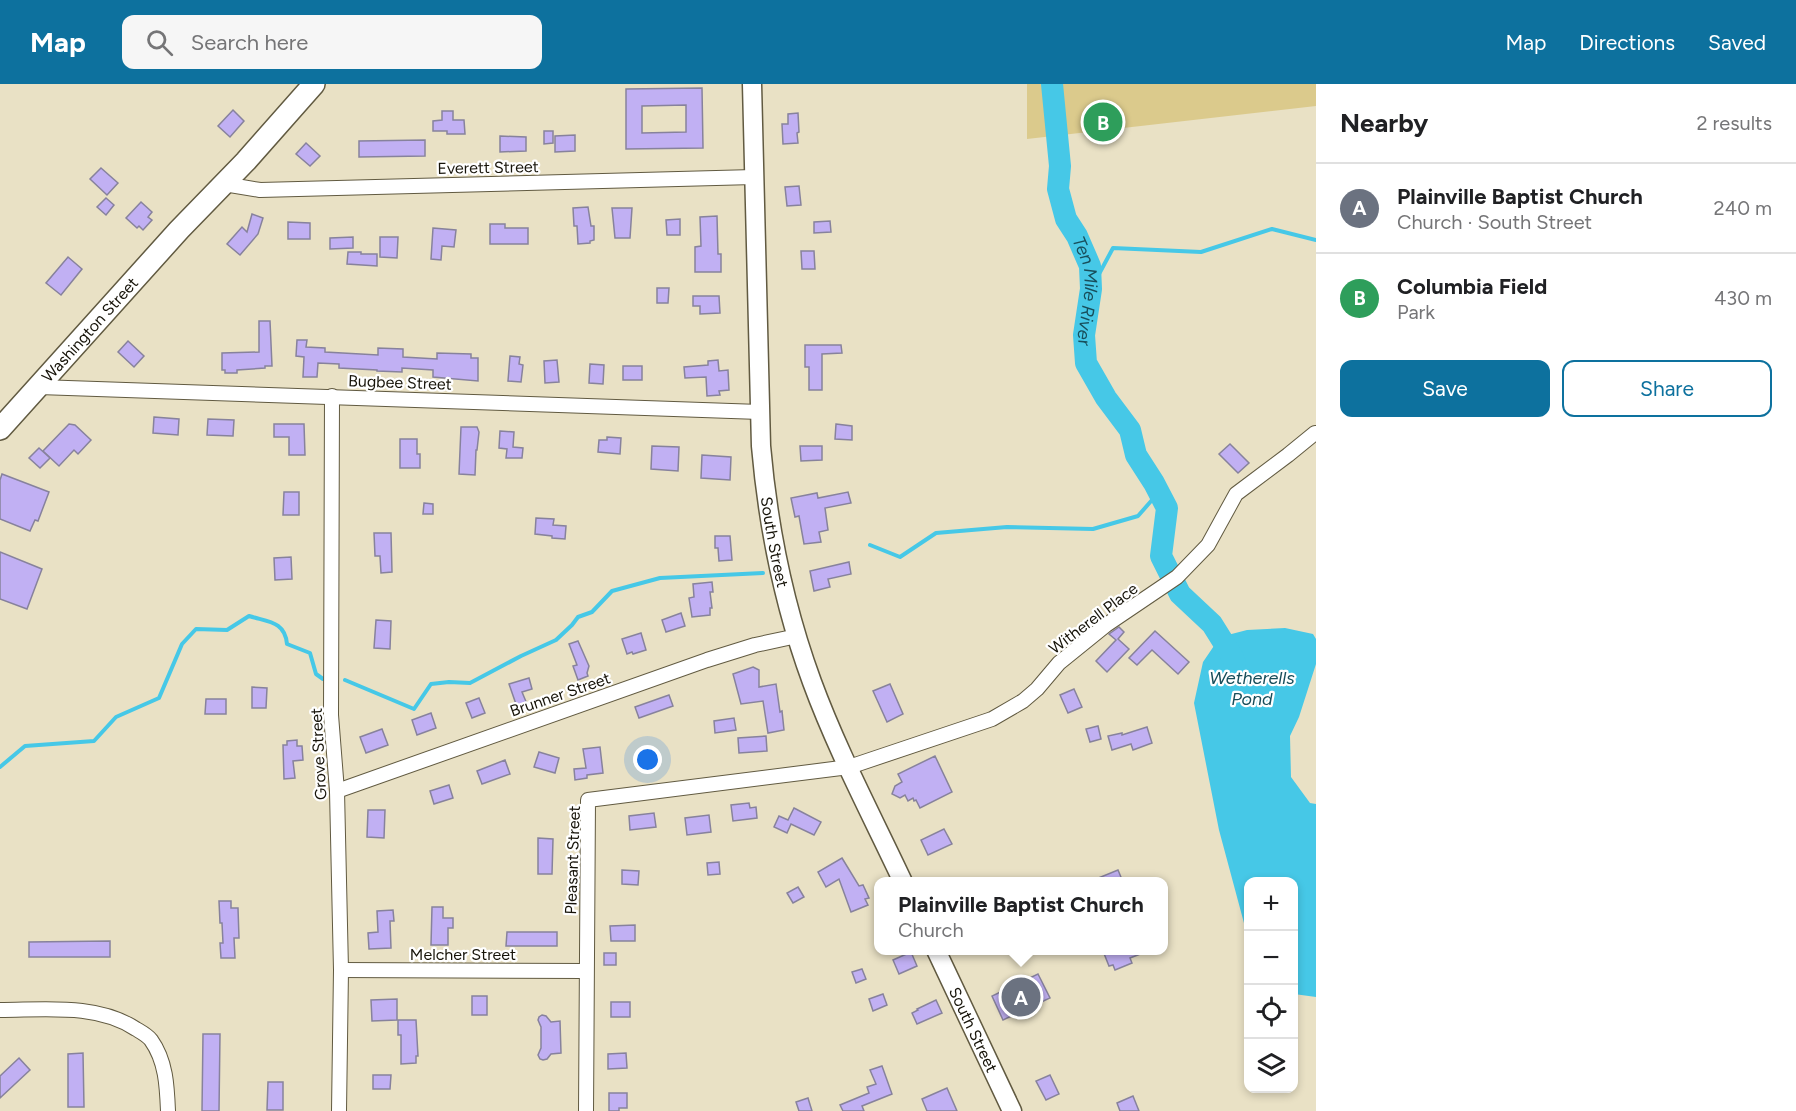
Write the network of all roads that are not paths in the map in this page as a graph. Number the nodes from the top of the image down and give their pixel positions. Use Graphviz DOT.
graph roads {
  1 [pos="314,84"];
  2 [pos="752,84"];
  3 [pos="754,177"];
  4 [pos="224,184"];
  5 [pos="39,387"];
  6 [pos="332,396"];
  7 [pos="760,412"];
  8 [pos="0,429"];
  9 [pos="1315,433"];
  10 [pos="797,636"];
  11 [pos="849,767"];
  12 [pos="337,791"];
  13 [pos="901,877"];
  14 [pos="938,955"];
  15 [pos="341,970"];
  16 [pos="586,971"];
  17 [pos="0,1010"];
  18 [pos="168,1111"];
  19 [pos="339,1111"];
  20 [pos="586,1111"];
  21 [pos="1012,1111"];
  1 -- 4 [label="main road, Washington Street"];
  2 -- 3 [label="main road, South Street"];
  3 -- 4 [label="street, Everett Street"];
  3 -- 7 [label="main road, South Street"];
  4 -- 5 [label="main road, Washington Street"];
  5 -- 6 [label="street, Bugbee Street"];
  5 -- 8 [label="main road, Washington Street"];
  6 -- 7 [label="street, Bugbee Street"];
  6 -- 12 [label="street, Grove Street"];
  7 -- 10 [label="main road, South Street"];
  9 -- 11 [label="street, Witherell Place"];
  10 -- 11 [label="main road, South Street"];
  10 -- 12 [label="street, Brunner Street"];
  11 -- 13 [label="main road, South Street"];
  11 -- 16 [label="street, Pleasant Street"];
  12 -- 15 [label="street, Grove Street"];
  14 -- 21 [label="main road, South Street"];
  15 -- 16 [label="street, Melcher Street"];
  15 -- 19 [label="street, Grove Street"];
  16 -- 20 [label="street, Pleasant Street"];
  17 -- 18 [label="street"];
}
